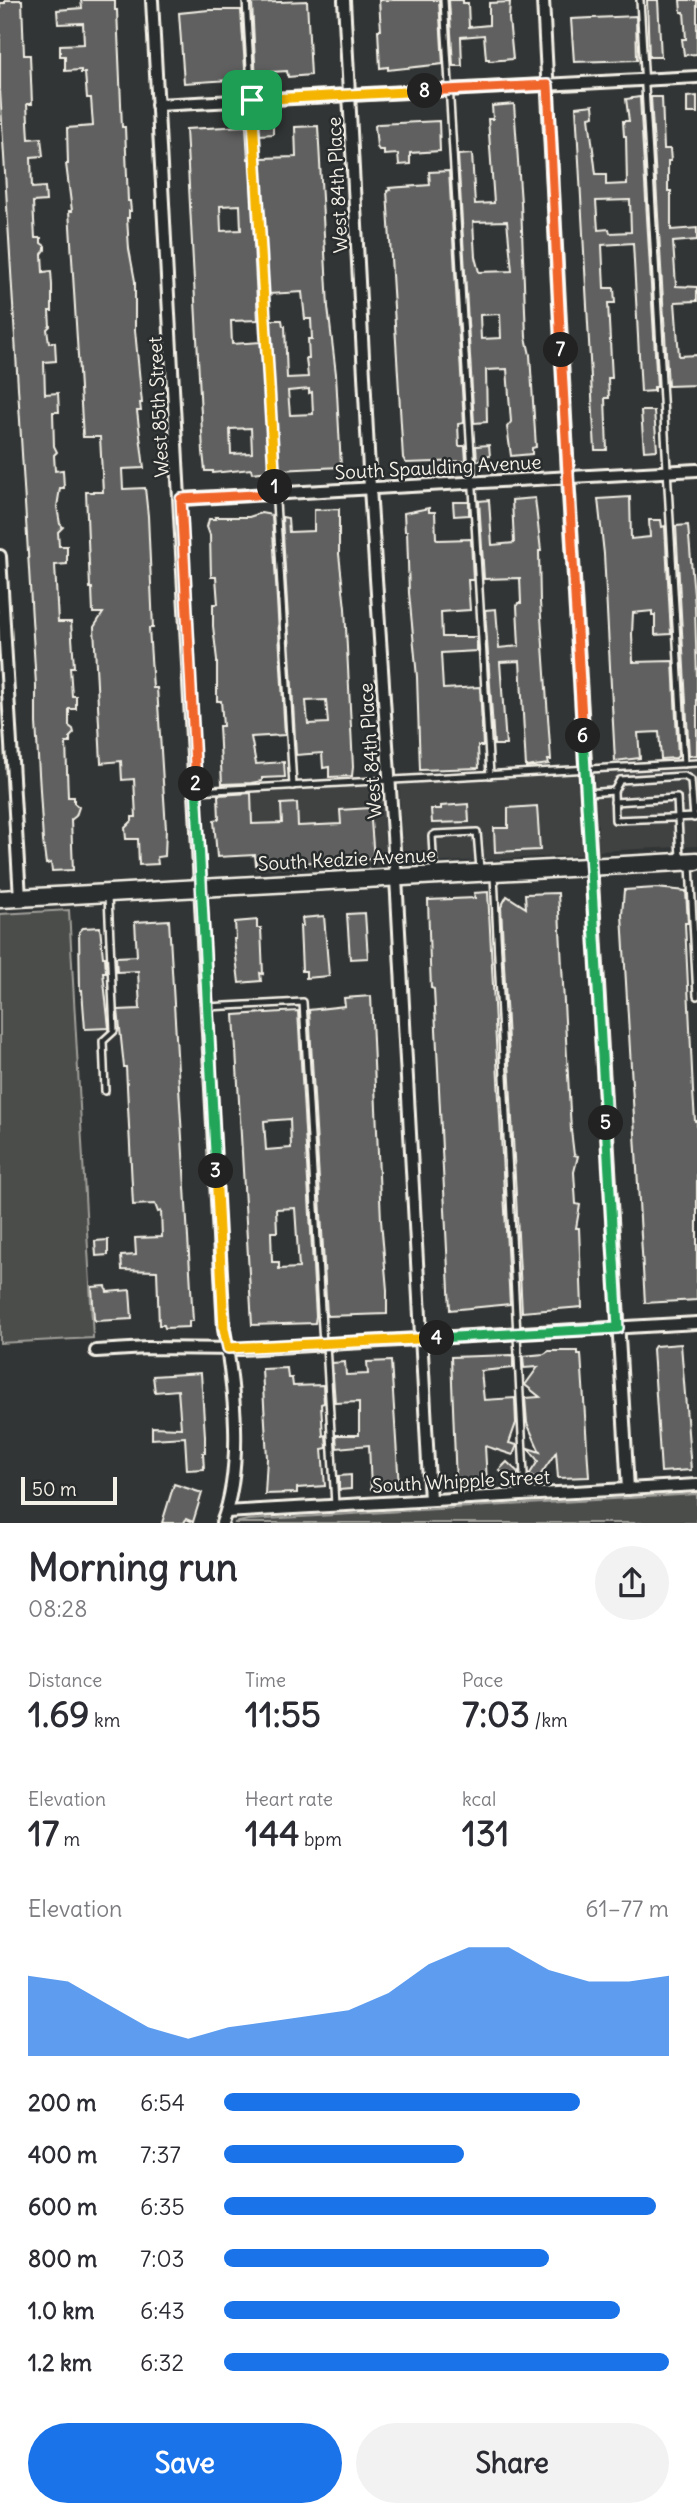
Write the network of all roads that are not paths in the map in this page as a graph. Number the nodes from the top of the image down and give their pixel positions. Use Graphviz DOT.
graph roads {
  1 [pos="152,0"];
  2 [pos="246,0"];
  3 [pos="344,0"];
  4 [pos="444,0"];
  5 [pos="543,0"];
  6 [pos="640,0"];
  7 [pos="697,77"];
  8 [pos="645,80"];
  9 [pos="548,85"];
  10 [pos="450,90"];
  11 [pos="350,95"];
  12 [pos="252,100"];
  13 [pos="158,105"];
  14 [pos="697,470"];
  15 [pos="667,472"];
  16 [pos="568,477"];
  17 [pos="472,482"];
  18 [pos="370,488"];
  19 [pos="275,494"];
  20 [pos="181,499"];
  21 [pos="0,556"];
  22 [pos="4,684"];
  23 [pos="697,763"];
  24 [pos="684,764"];
  25 [pos="585,769"];
  26 [pos="489,775"];
  27 [pos="390,780"];
  28 [pos="293,786"];
  29 [pos="196,791"];
  30 [pos="614,791"];
  31 [pos="586,793"];
  32 [pos="614,802"];
  33 [pos="696,817"];
  34 [pos="678,818"];
  35 [pos="689,862"];
  36 [pos="590,867"];
  37 [pos="487,873"];
  38 [pos="434,876"];
  39 [pos="396,878"];
  40 [pos="201,888"];
  41 [pos="108,893"];
  42 [pos="20,898"];
  43 [pos="0,899"];
  44 [pos="697,996"];
  45 [pos="207,1007"];
  46 [pos="104,1091"];
  47 [pos="697,1323"];
  48 [pos="618,1328"];
  49 [pos="518,1334"];
  50 [pos="422,1339"];
  51 [pos="324,1344"];
  52 [pos="228,1348"];
  53 [pos="96,1351"];
  54 [pos="697,1485"];
  55 [pos="628,1489"];
  56 [pos="525,1495"];
  57 [pos="430,1500"];
  58 [pos="335,1506"];
  59 [pos="224,1517"];
  1 -- 13 [label="street, West 85th Street"];
  2 -- 12 [label="lane"];
  3 -- 11 [label="street, West 84th Place"];
  4 -- 10 [label="lane"];
  5 -- 9 [label="street"];
  6 -- 8 [label="lane"];
  7 -- 8 [label="street"];
  8 -- 9 [label="street"];
  8 -- 15 [label="lane"];
  9 -- 10 [label="street"];
  9 -- 16 [label="street"];
  10 -- 11 [label="street"];
  10 -- 17 [label="lane"];
  11 -- 12 [label="street"];
  11 -- 18 [label="street, West 84th Place"];
  12 -- 13 [label="street"];
  12 -- 19 [label="lane"];
  13 -- 20 [label="street, West 85th Street"];
  14 -- 15 [label="street, South Spaulding Avenue"];
  15 -- 16 [label="street, South Spaulding Avenue"];
  15 -- 24 [label="lane"];
  16 -- 17 [label="street, South Spaulding Avenue"];
  16 -- 25 [label="street"];
  17 -- 18 [label="street, South Spaulding Avenue"];
  17 -- 26 [label="lane"];
  18 -- 19 [label="street, South Spaulding Avenue"];
  18 -- 27 [label="street, West 84th Place"];
  19 -- 20 [label="street, South Spaulding Avenue"];
  19 -- 28 [label="lane"];
  20 -- 29 [label="street, West 85th Street"];
  21 -- 22 [label="street"];
  22 -- 42 [label="street"];
  23 -- 24 [label="lane"];
  24 -- 25 [label="lane"];
  25 -- 26 [label="lane"];
  25 -- 31 [label="street"];
  26 -- 27 [label="lane"];
  27 -- 28 [label="lane"];
  27 -- 39 [label="street, West 84th Place"];
  28 -- 29 [label="lane"];
  29 -- 40 [label="street, West 85th Street"];
  30 -- 31 [label="lane"];
  30 -- 32 [label="lane"];
  30 -- 33 [label="lane"];
  31 -- 36 [label="street"];
  32 -- 34 [label="lane"];
  32 -- 34 [label="lane"];
  33 -- 34 [label="lane"];
  34 -- 35 [label="lane"];
  35 -- 36 [label="main road, South Kedzie Avenue"];
  35 -- 44 [label="lane"];
  36 -- 37 [label="main road, South Kedzie Avenue"];
  36 -- 48 [label="street"];
  37 -- 38 [label="main road, South Kedzie Avenue"];
  37 -- 38 [label="lane"];
  37 -- 49 [label="lane"];
  38 -- 39 [label="main road, South Kedzie Avenue"];
  39 -- 40 [label="main road, South Kedzie Avenue"];
  39 -- 50 [label="street, West 84th Place"];
  40 -- 41 [label="main road, South Kedzie Avenue"];
  40 -- 45 [label="street, West 85th Street"];
  41 -- 42 [label="main road, South Kedzie Avenue"];
  41 -- 46 [label="lane"];
  42 -- 43 [label="main road, South Kedzie Avenue"];
  45 -- 51 [label="lane"];
  45 -- 52 [label="street, West 85th Street"];
  47 -- 48 [label="street"];
  48 -- 49 [label="street"];
  48 -- 55 [label="street"];
  49 -- 50 [label="street"];
  49 -- 56 [label="lane"];
  50 -- 51 [label="street"];
  50 -- 57 [label="street, West 84th Place"];
  51 -- 52 [label="street"];
  51 -- 58 [label="lane"];
  52 -- 53 [label="street"];
  52 -- 59 [label="street, West 85th Street"];
  54 -- 55 [label="street, South Whipple Street"];
  55 -- 56 [label="street, South Whipple Street"];
  56 -- 57 [label="street, South Whipple Street"];
  57 -- 58 [label="street, South Whipple Street"];
  58 -- 59 [label="street, South Whipple Street"];
}
